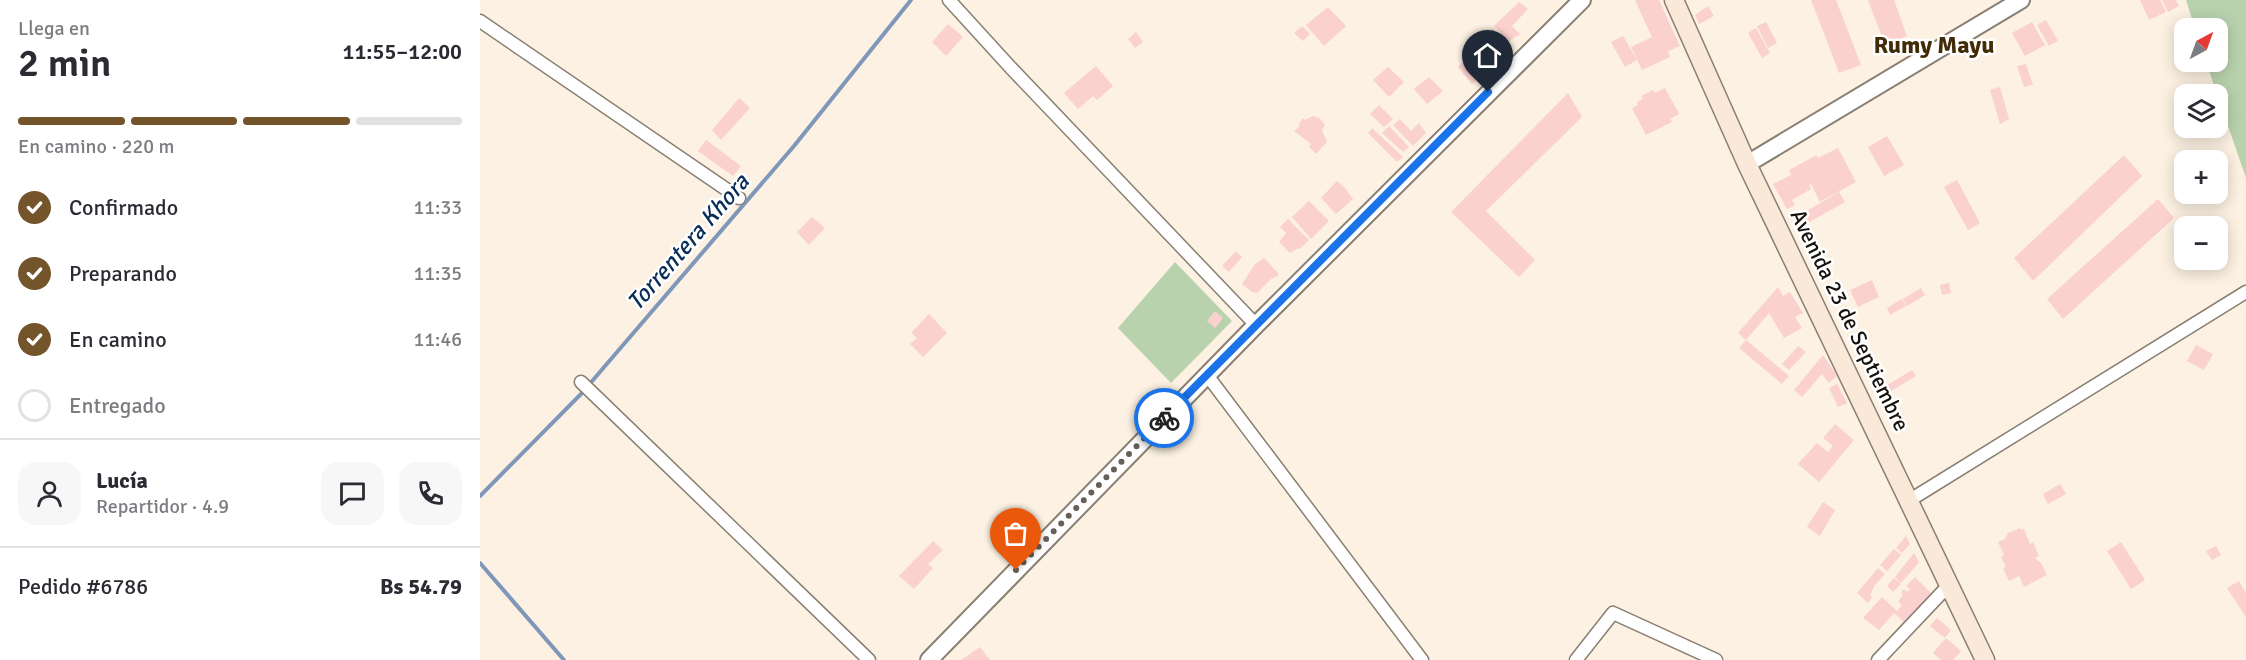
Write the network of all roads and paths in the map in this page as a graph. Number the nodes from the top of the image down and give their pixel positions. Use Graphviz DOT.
graph roads {
  1 [pos="949,0"];
  2 [pos="1582,0"];
  3 [pos="1674,0"];
  4 [pos="2021,0"];
  5 [pos="480,21"];
  6 [pos="1747,164"];
  7 [pos="739,198"];
  8 [pos="2246,292"];
  9 [pos="1256,325"];
  10 [pos="1207,375"];
  11 [pos="581,382"];
  12 [pos="1910,500"];
  13 [pos="1949,585"];
  14 [pos="869,660"];
  15 [pos="928,660"];
  16 [pos="1422,660"];
  17 [pos="1576,660"];
  18 [pos="1716,660"];
  19 [pos="1878,660"];
  20 [pos="1985,660"];
  1 -- 9 [label="street"];
  2 -- 9 [label="street"];
  3 -- 6 [label="main road, Avenida 23 de Septiembre"];
  4 -- 6 [label="street"];
  5 -- 7 [label="street"];
  6 -- 12 [label="main road, Avenida 23 de Septiembre"];
  8 -- 12 [label="street"];
  9 -- 10 [label="street"];
  10 -- 15 [label="street"];
  10 -- 16 [label="street"];
  11 -- 14 [label="street"];
  12 -- 13 [label="main road, Avenida 23 de Septiembre"];
  13 -- 19 [label="street"];
  13 -- 20 [label="main road, Avenida 23 de Septiembre"];
  17 -- 18 [label="street"];
}
